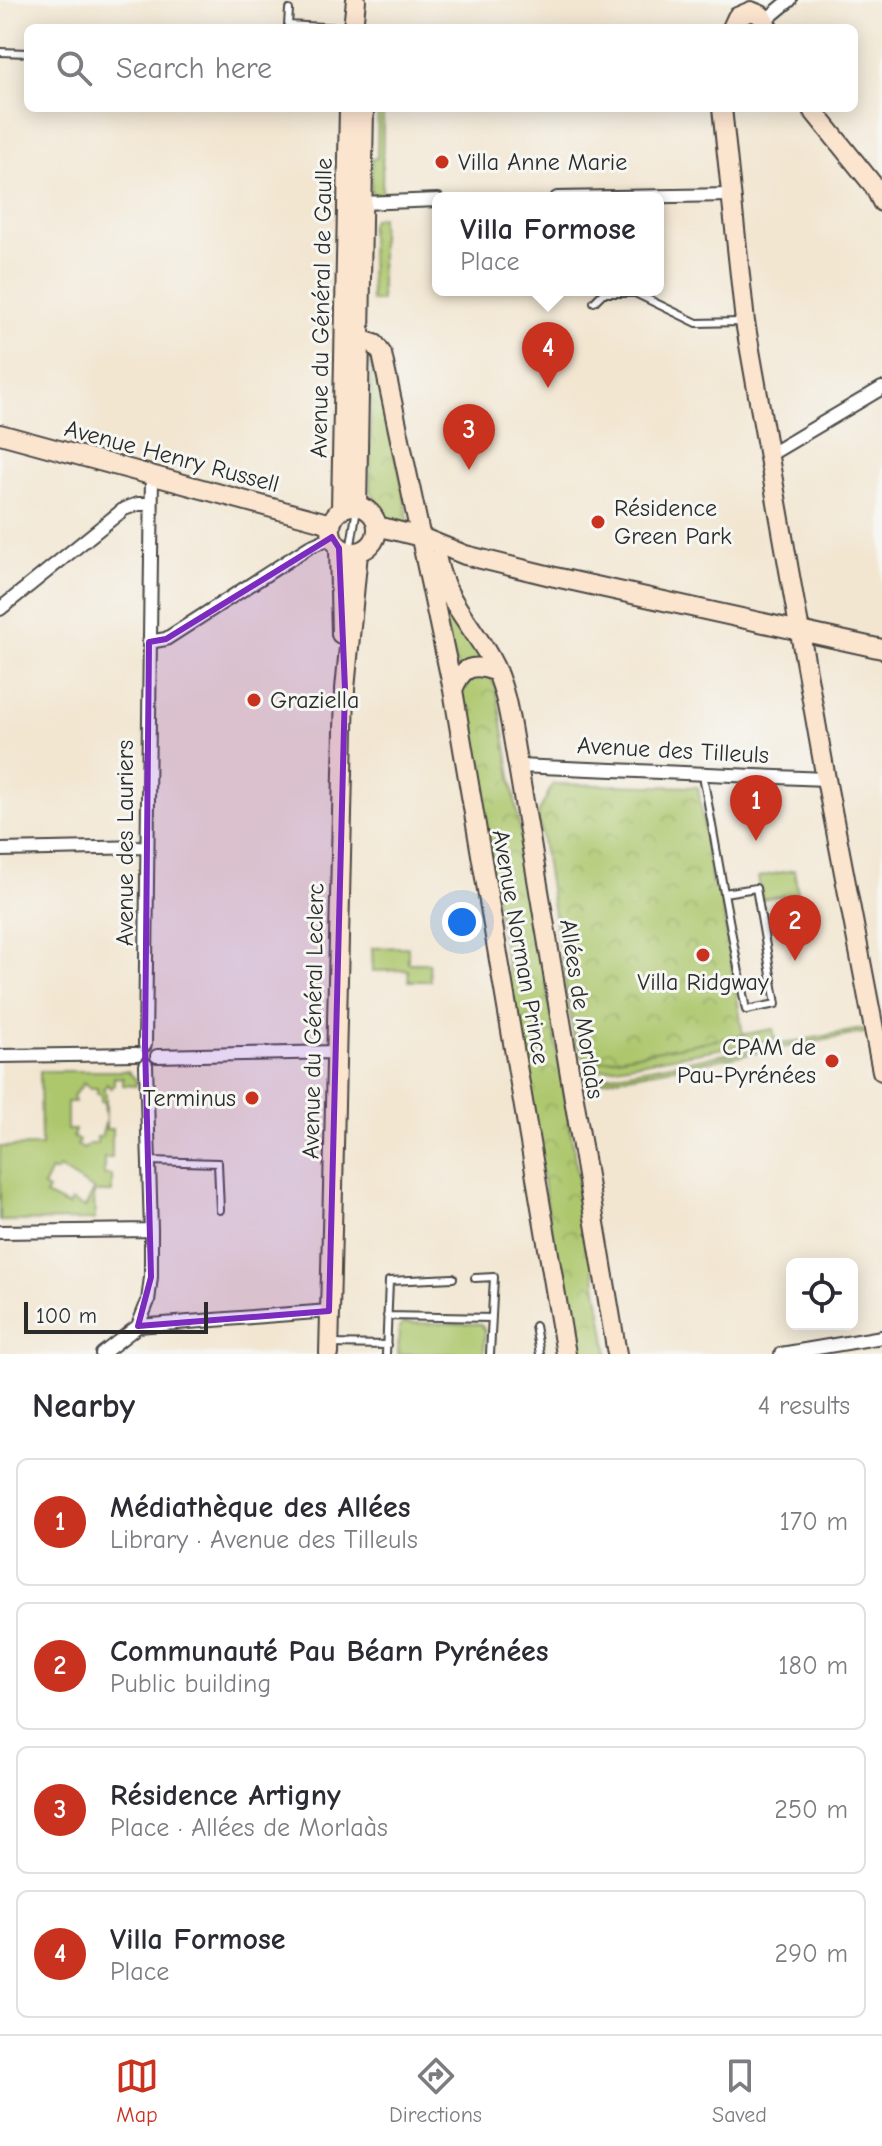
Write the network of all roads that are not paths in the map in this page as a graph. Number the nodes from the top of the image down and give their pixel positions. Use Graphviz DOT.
graph roads {
  1 [pos="356,0"];
  2 [pos="366,0"];
  3 [pos="790,0"];
  4 [pos="289,10"];
  5 [pos="735,19"];
  6 [pos="288,24"];
  7 [pos="353,24"];
  8 [pos="366,24"];
  9 [pos="767,24"];
  10 [pos="0,52"];
  11 [pos="24,53"];
  12 [pos="349,112"];
  13 [pos="364,112"];
  14 [pos="722,112"];
  15 [pos="814,112"];
  16 [pos="732,195"];
  17 [pos="664,196"];
  18 [pos="355,199"];
  19 [pos="432,200"];
  20 [pos="882,202"];
  21 [pos="600,296"];
  22 [pos="641,296"];
  23 [pos="594,302"];
  24 [pos="745,322"];
  25 [pos="359,339"];
  26 [pos="882,388"];
  27 [pos="0,434"];
  28 [pos="769,455"];
  29 [pos="152,475"];
  30 [pos="150,504"];
  31 [pos="351,533"];
  32 [pos="428,545"];
  33 [pos="0,609"];
  34 [pos="800,632"];
  35 [pos="149,642"];
  36 [pos="882,649"];
  37 [pos="497,672"];
  38 [pos="345,689"];
  39 [pos="453,690"];
  40 [pos="518,766"];
  41 [pos="703,775"];
  42 [pos="826,779"];
  43 [pos="147,847"];
  44 [pos="0,850"];
  45 [pos="724,893"];
  46 [pos="878,1038"];
  47 [pos="141,1049"];
  48 [pos="337,1052"];
  49 [pos="0,1056"];
  50 [pos="152,1060"];
  51 [pos="882,1071"];
  52 [pos="149,1161"];
  53 [pos="220,1210"];
  54 [pos="151,1230"];
  55 [pos="0,1232"];
  56 [pos="453,1278"];
  57 [pos="475,1278"];
  58 [pos="329,1311"];
  59 [pos="387,1316"];
  60 [pos="492,1318"];
  61 [pos="138,1326"];
  62 [pos="535,1326"];
  63 [pos="882,1337"];
  64 [pos="387,1345"];
  65 [pos="329,1349"];
  66 [pos="102,1354"];
  67 [pos="386,1354"];
  68 [pos="490,1354"];
  69 [pos="540,1354"];
  70 [pos="566,1354"];
  71 [pos="617,1354"];
  72 [pos="781,1354"];
  1 -- 7 [label="street"];
  2 -- 8 [label="street"];
  3 -- 9 [label="street"];
  4 -- 6 [label="lane"];
  5 -- 9 [label="street"];
  10 -- 11 [label="lane"];
  12 -- 18 [label="street, Avenue du Général de Gaulle"];
  13 -- 18 [label="street, Avenue du Général de Gaulle"];
  14 -- 16 [label="street"];
  15 -- 20 [label="street"];
  16 -- 17 [label="street"];
  16 -- 24 [label="street"];
  18 -- 19 [label="street"];
  18 -- 25 [label="street, Avenue du Général de Gaulle"];
  18 -- 31 [label="street, Avenue du Général de Gaulle"];
  21 -- 23 [label="lane"];
  22 -- 24 [label="lane"];
  24 -- 28 [label="street"];
  25 -- 31 [label="street, Avenue du Général de Gaulle"];
  25 -- 32 [label="street, Allées de Morlaàs"];
  26 -- 28 [label="street"];
  27 -- 29 [label="street, Avenue Henry Russell"];
  28 -- 34 [label="street"];
  29 -- 30 [label="street, Avenue des Lauriers"];
  29 -- 31 [label="street, Avenue Henry Russell"];
  30 -- 33 [label="street"];
  30 -- 35 [label="street, Avenue des Lauriers"];
  31 -- 32 [label="street, Avenue Henry Russell"];
  31 -- 35 [label="street"];
  31 -- 38 [label="street, Avenue du Général Leclerc"];
  31 -- 38 [label="street, Avenue du Général Leclerc"];
  32 -- 34 [label="street, Avenue Henry Russell"];
  32 -- 37 [label="street, Allées de Morlaàs"];
  32 -- 39 [label="street, Avenue Norman Prince"];
  34 -- 36 [label="street, Avenue Henry Russell"];
  34 -- 42 [label="street"];
  35 -- 43 [label="street, Avenue des Lauriers"];
  37 -- 39 [label="street"];
  37 -- 40 [label="street, Allées de Morlaàs"];
  38 -- 48 [label="street, Avenue du Général Leclerc"];
  39 -- 70 [label="street, Avenue Norman Prince"];
  40 -- 41 [label="street, Avenue des Tilleuls"];
  40 -- 71 [label="street, Allées de Morlaàs"];
  41 -- 42 [label="street, Avenue des Tilleuls"];
  41 -- 45 [label="lane"];
  42 -- 46 [label="street"];
  43 -- 44 [label="street"];
  43 -- 47 [label="street, Avenue des Lauriers"];
  45 -- 45 [label="lane"];
  46 -- 51 [label="street"];
  47 -- 49 [label="street"];
  47 -- 50 [label="street"];
  48 -- 50 [label="street"];
  48 -- 58 [label="street, Avenue du Général Leclerc"];
  50 -- 52 [label="street"];
  52 -- 53 [label="lane"];
  52 -- 54 [label="street"];
  54 -- 55 [label="street"];
  54 -- 61 [label="street"];
  56 -- 59 [label="lane"];
  57 -- 60 [label="lane"];
  58 -- 61 [label="street"];
  58 -- 65 [label="street, Avenue du Général Leclerc"];
  59 -- 60 [label="lane"];
  59 -- 64 [label="lane"];
  60 -- 68 [label="lane"];
  61 -- 66 [label="street"];
  62 -- 69 [label="lane"];
  63 -- 72 [label="street"];
  64 -- 65 [label="lane"];
  64 -- 67 [label="lane"];
}
